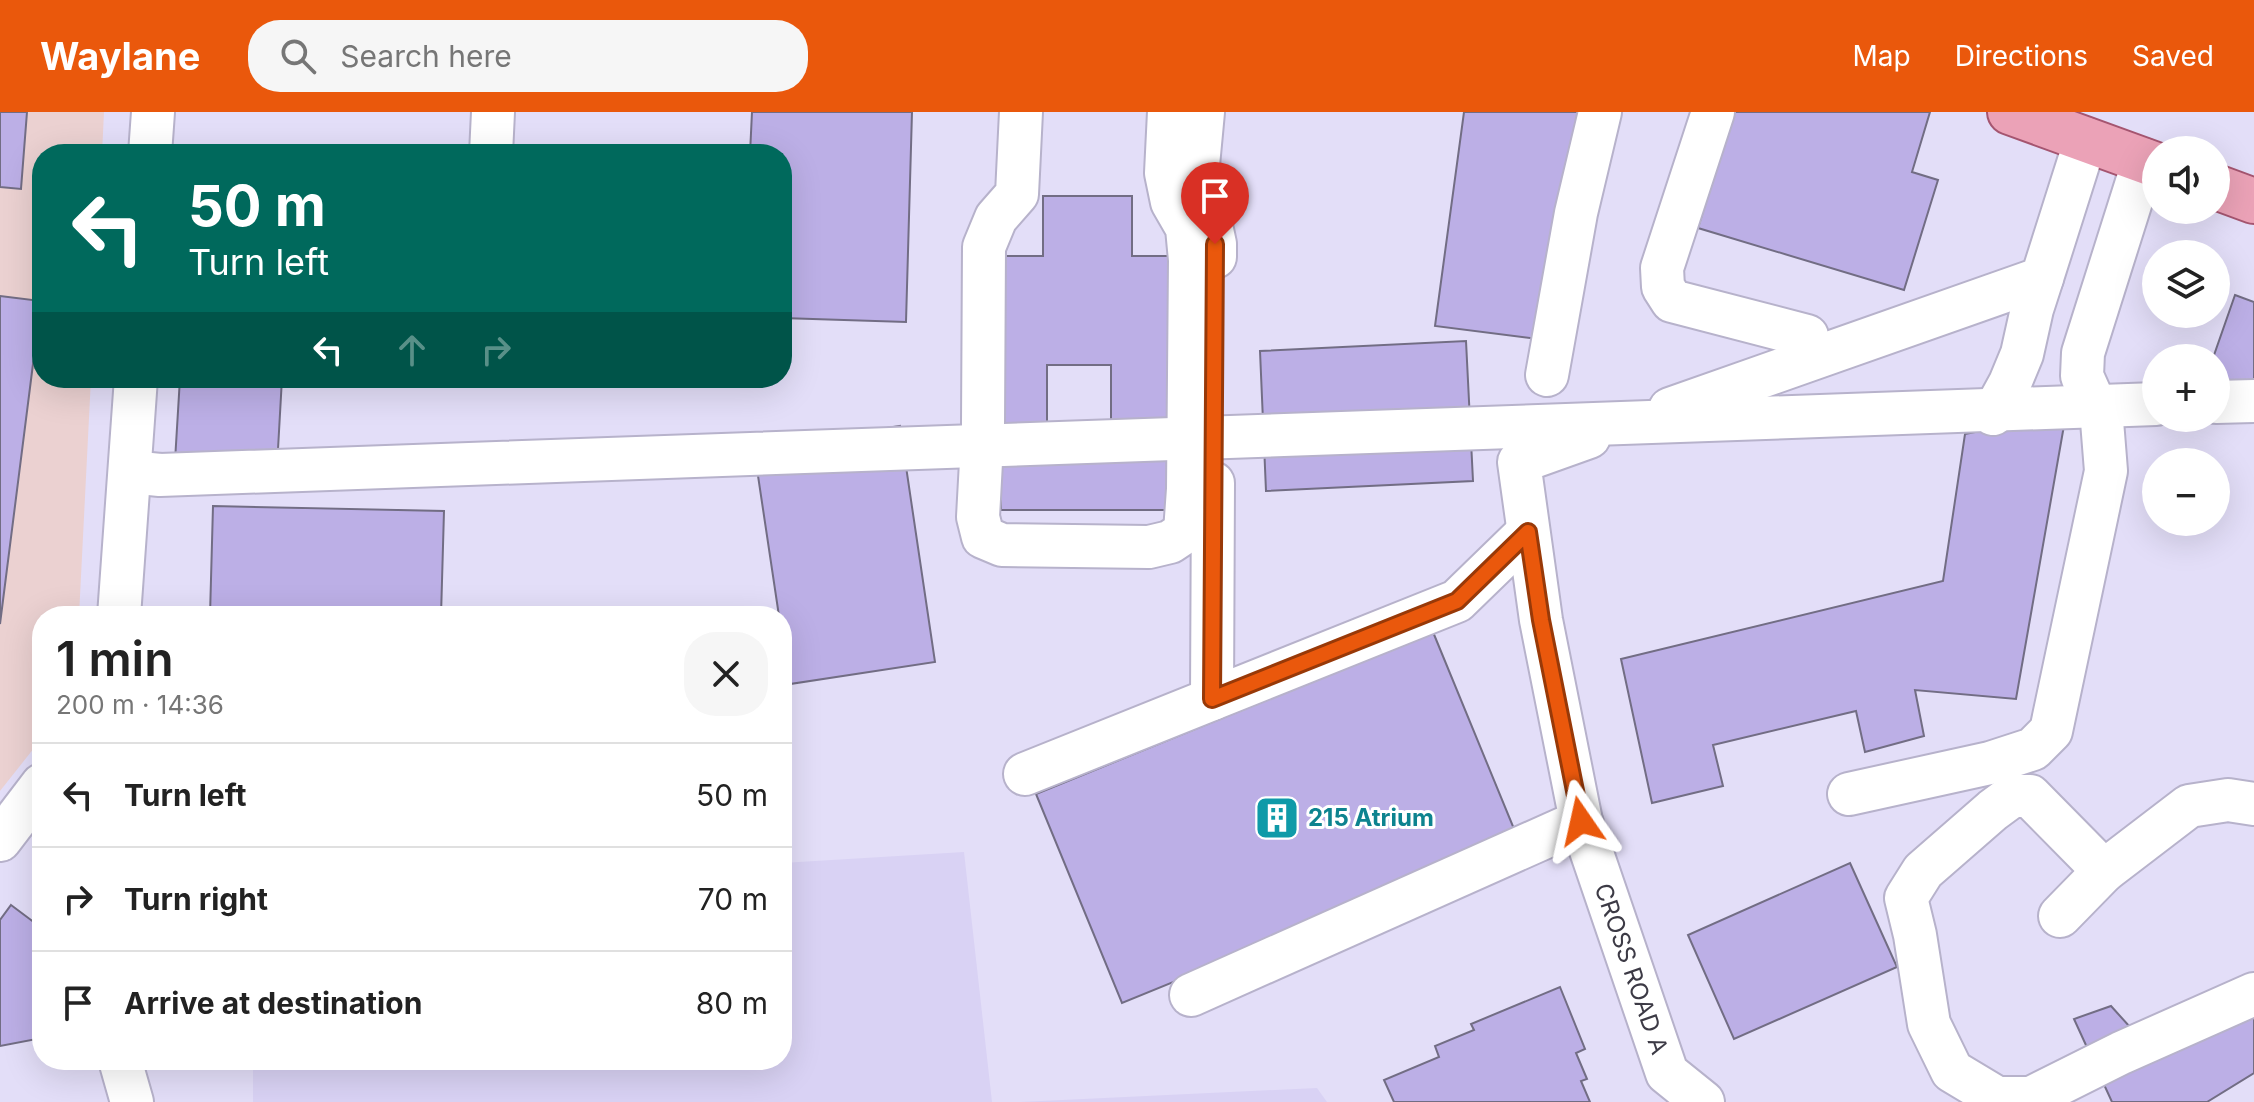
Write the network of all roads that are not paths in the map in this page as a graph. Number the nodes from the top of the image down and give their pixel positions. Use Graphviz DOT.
graph roads {
  1 [pos="153,112"];
  2 [pos="493,112"];
  3 [pos="1021,112"];
  4 [pos="1169,112"];
  5 [pos="1203,112"];
  6 [pos="1600,112"];
  7 [pos="1713,112"];
  8 [pos="2010,112"];
  9 [pos="2086,139"];
  10 [pos="151,144"];
  11 [pos="491,144"];
  12 [pos="2142,159"];
  13 [pos="2142,185"];
  14 [pos="2230,192"];
  15 [pos="2254,201"];
  16 [pos="2042,278"];
  17 [pos="1807,336"];
  18 [pos="1547,375"];
  19 [pos="135,388"];
  20 [pos="2254,401"];
  21 [pos="2230,402"];
  22 [pos="2142,404"];
  23 [pos="1993,414"];
  24 [pos="130,472"];
  25 [pos="1528,532"];
  26 [pos="120,606"];
  27 [pos="1212,699"];
  28 [pos="1025,774"];
  29 [pos="1849,794"];
  30 [pos="32,798"];
  31 [pos="2254,804"];
  32 [pos="1581,821"];
  33 [pos="0,840"];
  34 [pos="2104,871"];
  35 [pos="2060,916"];
  36 [pos="2254,994"];
  37 [pos="1191,995"];
  38 [pos="123,1070"];
  39 [pos="132,1102"];
  40 [pos="1703,1102"];
  1 -- 10 [label="street"];
  2 -- 11 [label="street"];
  3 -- 4 [label="street"];
  5 -- 27 [label="street"];
  6 -- 18 [label="street"];
  7 -- 17 [label="street"];
  8 -- 9 [label="main road"];
  9 -- 12 [label="main road"];
  9 -- 16 [label="street"];
  13 -- 29 [label="street"];
  14 -- 15 [label="main road"];
  16 -- 23 [label="street"];
  16 -- 25 [label="street, CROSS ROAD A"];
  19 -- 24 [label="street"];
  20 -- 21 [label="street"];
  22 -- 24 [label="street"];
  24 -- 26 [label="street"];
  25 -- 27 [label="street"];
  25 -- 32 [label="street, CROSS ROAD A"];
  27 -- 28 [label="street"];
  30 -- 33 [label="street"];
  31 -- 34 [label="street"];
  32 -- 37 [label="street"];
  32 -- 40 [label="street, CROSS ROAD A"];
  34 -- 35 [label="street"];
  34 -- 36 [label="street"];
  38 -- 39 [label="street"];
}
